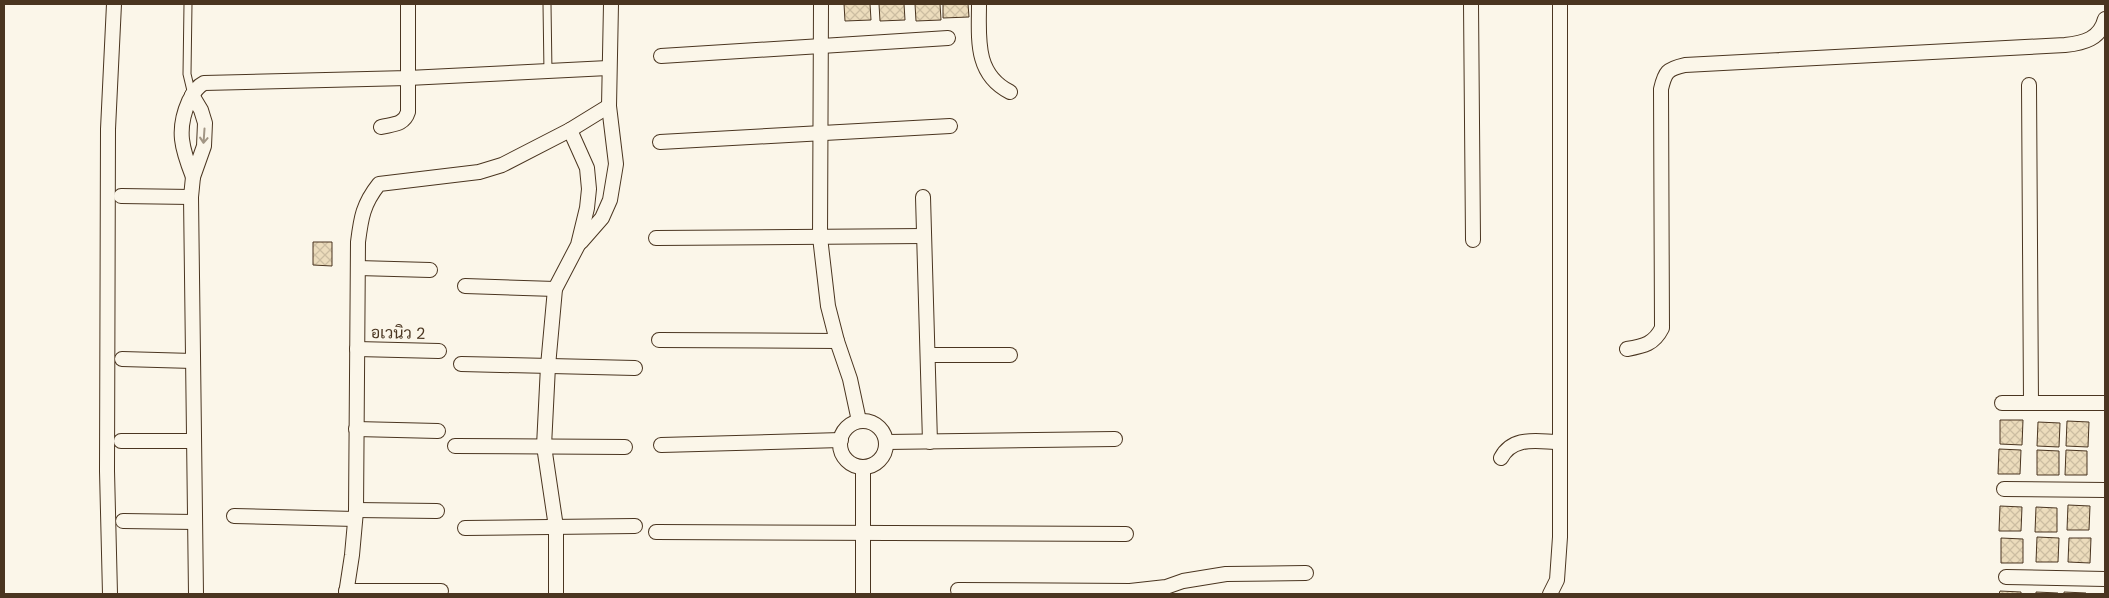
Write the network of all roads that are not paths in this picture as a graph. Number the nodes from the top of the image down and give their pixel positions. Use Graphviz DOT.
graph roads {
  1 [pos="114,4"];
  2 [pos="188,4"];
  3 [pos="408,4"];
  4 [pos="547,4"];
  5 [pos="610,4"];
  6 [pos="821,4"];
  7 [pos="979,4"];
  8 [pos="1471,4"];
  9 [pos="1560,4"];
  10 [pos="2105,19"];
  11 [pos="948,38"];
  12 [pos="820,47"];
  13 [pos="661,56"];
  14 [pos="608,68"];
  15 [pos="548,73"];
  16 [pos="408,78"];
  17 [pos="2030,85"];
  18 [pos="1010,92"];
  19 [pos="192,95"];
  20 [pos="609,106"];
  21 [pos="950,126"];
  22 [pos="381,127"];
  23 [pos="570,130"];
  24 [pos="821,134"];
  25 [pos="660,142"];
  26 [pos="192,177"];
  27 [pos="121,196"];
  28 [pos="923,197"];
  29 [pos="191,198"];
  30 [pos="924,236"];
  31 [pos="820,237"];
  32 [pos="656,238"];
  33 [pos="1473,240"];
  34 [pos="578,245"];
  35 [pos="358,268"];
  36 [pos="430,270"];
  37 [pos="465,286"];
  38 [pos="555,289"];
  39 [pos="658,340"];
  40 [pos="837,341"];
  41 [pos="357,349"];
  42 [pos="1627,349"];
  43 [pos="439,351"];
  44 [pos="1010,354"];
  45 [pos="928,356"];
  46 [pos="122,359"];
  47 [pos="193,361"];
  48 [pos="461,364"];
  49 [pos="548,366"];
  50 [pos="635,368"];
  51 [pos="2002,403"];
  52 [pos="2031,403"];
  53 [pos="2105,403"];
  54 [pos="859,421"];
  55 [pos="356,429"];
  56 [pos="438,431"];
  57 [pos="1115,439"];
  58 [pos="840,440"];
  59 [pos="121,441"];
  60 [pos="194,441"];
  61 [pos="886,442"];
  62 [pos="930,442"];
  63 [pos="1560,442"];
  64 [pos="661,445"];
  65 [pos="455,446"];
  66 [pos="544,446"];
  67 [pos="625,447"];
  68 [pos="1501,458"];
  69 [pos="863,467"];
  70 [pos="2004,489"];
  71 [pos="2105,490"];
  72 [pos="437,512"];
  73 [pos="355,515"];
  74 [pos="234,516"];
  75 [pos="123,521"];
  76 [pos="195,522"];
  77 [pos="636,526"];
  78 [pos="556,527"];
  79 [pos="465,528"];
  80 [pos="656,532"];
  81 [pos="863,532"];
  82 [pos="1126,534"];
  83 [pos="1306,573"];
  84 [pos="2006,577"];
  85 [pos="2105,579"];
  86 [pos="958,590"];
  87 [pos="441,591"];
  88 [pos="346,592"];
  89 [pos="1091,592"];
  90 [pos="110,594"];
  91 [pos="196,594"];
  92 [pos="556,594"];
  93 [pos="864,594"];
  94 [pos="1550,594"];
  1 -- 90 [label="street"];
  2 -- 19 [label="lane"];
  3 -- 16 [label="street"];
  4 -- 15 [label="lane"];
  5 -- 14 [label="street"];
  6 -- 12 [label="street"];
  7 -- 18 [label="street"];
  8 -- 33 [label="street"];
  9 -- 63 [label="street"];
  10 -- 42 [label="street"];
  11 -- 12 [label="street"];
  12 -- 13 [label="street"];
  12 -- 24 [label="street"];
  14 -- 15 [label="street"];
  14 -- 20 [label="street"];
  15 -- 16 [label="street"];
  16 -- 19 [label="street"];
  16 -- 22 [label="street"];
  17 -- 52 [label="street"];
  19 -- 26 [label="street"];
  19 -- 26 [label="street, one-way"];
  20 -- 23 [label="street"];
  20 -- 34 [label="street"];
  21 -- 24 [label="street"];
  23 -- 34 [label="street"];
  23 -- 35 [label="street"];
  24 -- 25 [label="street"];
  24 -- 31 [label="street"];
  26 -- 29 [label="street"];
  27 -- 29 [label="street"];
  28 -- 30 [label="street"];
  29 -- 47 [label="street"];
  30 -- 31 [label="street"];
  30 -- 45 [label="street"];
  31 -- 32 [label="street"];
  31 -- 40 [label="street"];
  34 -- 38 [label="street"];
  35 -- 36 [label="street"];
  35 -- 41 [label="street"];
  37 -- 38 [label="street"];
  38 -- 49 [label="street"];
  39 -- 40 [label="street"];
  40 -- 54 [label="street"];
  41 -- 43 [label="street, อเวนิว 2"];
  41 -- 55 [label="street"];
  44 -- 45 [label="street"];
  45 -- 62 [label="street"];
  46 -- 47 [label="street"];
  47 -- 60 [label="street"];
  48 -- 49 [label="street"];
  49 -- 50 [label="street"];
  49 -- 66 [label="street"];
  51 -- 52 [label="street"];
  52 -- 53 [label="street"];
  54 -- 58 [label="street"];
  54 -- 61 [label="street"];
  55 -- 56 [label="street"];
  55 -- 73 [label="street"];
  57 -- 62 [label="street"];
  58 -- 64 [label="street"];
  58 -- 69 [label="street"];
  59 -- 60 [label="street"];
  60 -- 76 [label="street"];
  61 -- 62 [label="street"];
  61 -- 69 [label="street"];
  63 -- 68 [label="street"];
  63 -- 94 [label="street"];
  65 -- 66 [label="street"];
  66 -- 67 [label="street"];
  66 -- 78 [label="street"];
  69 -- 81 [label="street"];
  70 -- 71 [label="street"];
  72 -- 73 [label="street"];
  73 -- 74 [label="street"];
  73 -- 88 [label="street"];
  75 -- 76 [label="street"];
  76 -- 91 [label="street"];
  77 -- 78 [label="street"];
  78 -- 79 [label="street"];
  78 -- 92 [label="street"];
  80 -- 81 [label="street"];
  81 -- 82 [label="street"];
  81 -- 93 [label="street"];
  83 -- 89 [label="street"];
  84 -- 85 [label="street"];
  86 -- 89 [label="street"];
  87 -- 88 [label="street"];
}
